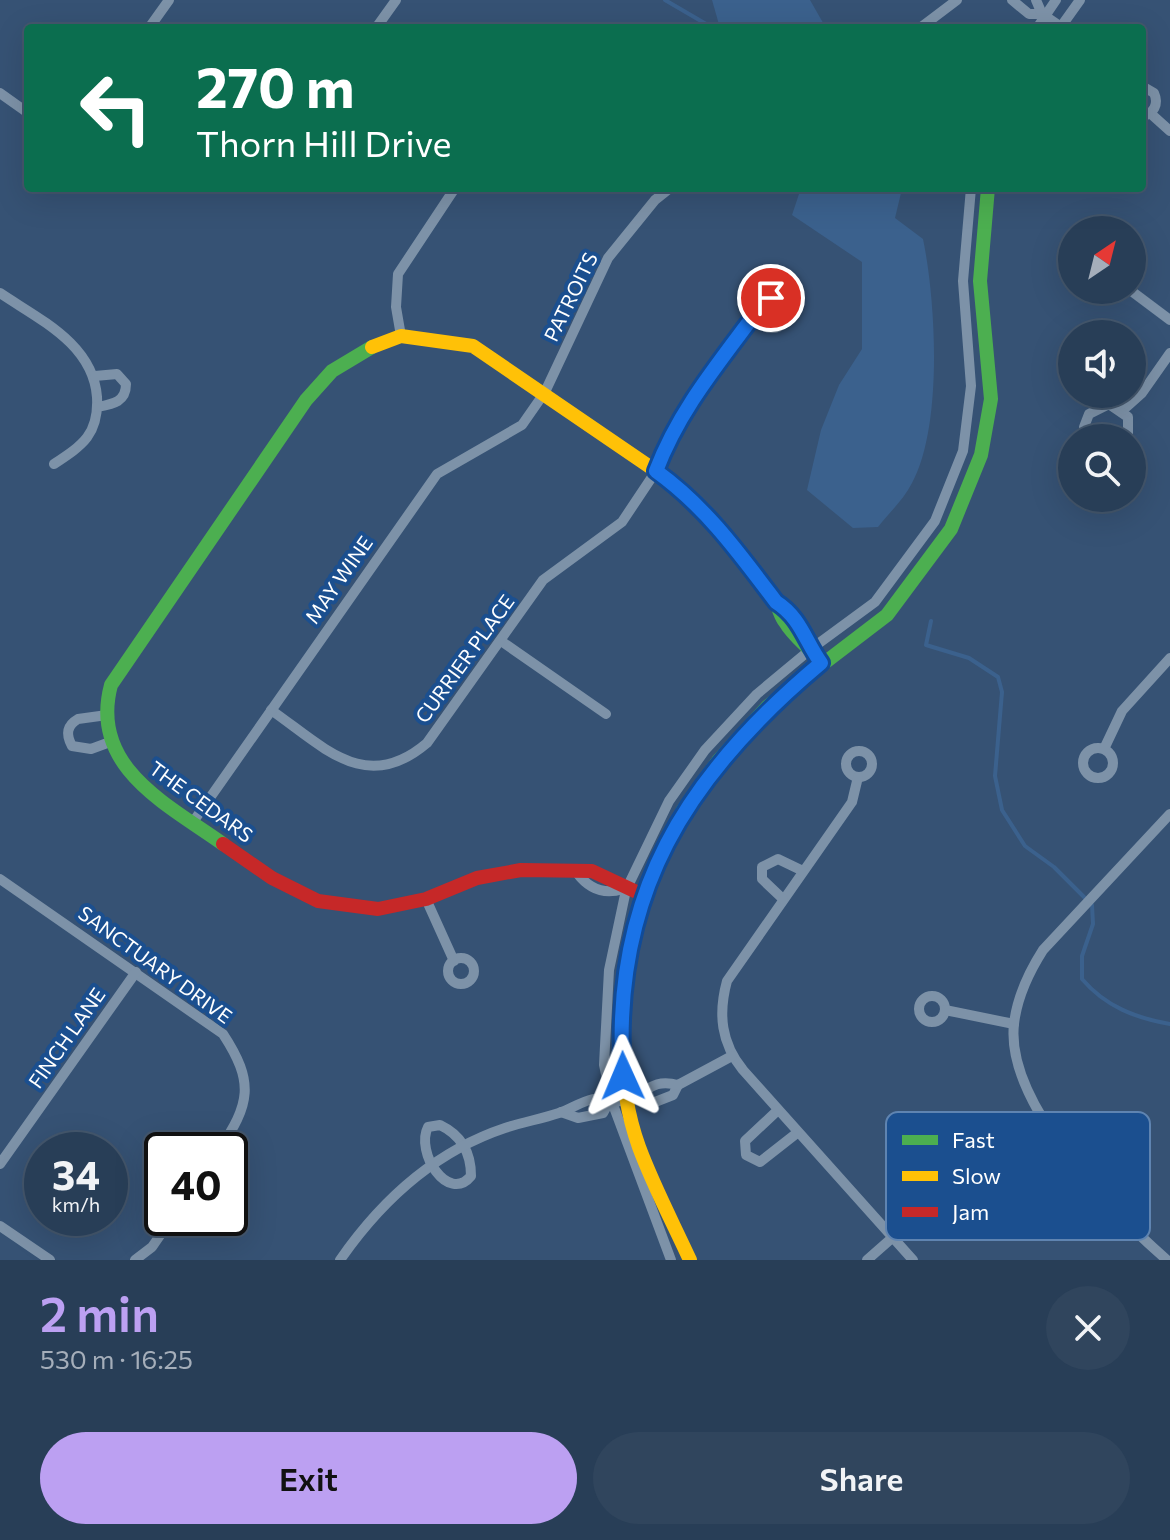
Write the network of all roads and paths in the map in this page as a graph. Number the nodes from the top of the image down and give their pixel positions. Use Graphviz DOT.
graph roads {
  1 [pos="169,0"];
  2 [pos="396,0"];
  3 [pos="957,0"];
  4 [pos="1012,0"];
  5 [pos="1036,0"];
  6 [pos="1056,0"];
  7 [pos="1080,0"];
  8 [pos="1043,15"];
  9 [pos="152,24"];
  10 [pos="379,24"];
  11 [pos="925,24"];
  12 [pos="1039,24"];
  13 [pos="1056,24"];
  14 [pos="1062,24"];
  15 [pos="1146,88"];
  16 [pos="0,93"];
  17 [pos="24,110"];
  18 [pos="1146,115"];
  19 [pos="1170,131"];
  20 [pos="452,192"];
  21 [pos="665,192"];
  22 [pos="971,192"];
  23 [pos="988,192"];
  24 [pos="0,293"];
  25 [pos="1146,302"];
  26 [pos="757,319"];
  27 [pos="1170,320"];
  28 [pos="401,336"];
  29 [pos="1170,353"];
  30 [pos="95,376"];
  31 [pos="545,392"];
  32 [pos="97,407"];
  33 [pos="1123,410"];
  34 [pos="1086,424"];
  35 [pos="1131,424"];
  36 [pos="54,464"];
  37 [pos="656,471"];
  38 [pos="501,641"];
  39 [pos="810,648"];
  40 [pos="1170,658"];
  41 [pos="821,663"];
  42 [pos="271,710"];
  43 [pos="606,714"];
  44 [pos="107,715"];
  45 [pos="110,742"];
  46 [pos="1104,749"];
  47 [pos="858,777"];
  48 [pos="1170,814"];
  49 [pos="193,822"];
  50 [pos="803,871"];
  51 [pos="0,879"];
  52 [pos="624,890"];
  53 [pos="643,895"];
  54 [pos="426,899"];
  55 [pos="783,899"];
  56 [pos="454,961"];
  57 [pos="136,972"];
  58 [pos="945,1010"];
  59 [pos="1014,1024"];
  60 [pos="732,1056"];
  61 [pos="678,1085"];
  62 [pos="620,1101"];
  63 [pos="778,1110"];
  64 [pos="1041,1112"];
  65 [pos="231,1132"];
  66 [pos="797,1133"];
  67 [pos="464,1146"];
  68 [pos="0,1164"];
  69 [pos="434,1164"];
  70 [pos="0,1226"];
  71 [pos="886,1231"];
  72 [pos="160,1236"];
  73 [pos="890,1240"];
  74 [pos="894,1240"];
  75 [pos="1146,1240"];
  76 [pos="50,1260"];
  77 [pos="135,1260"];
  78 [pos="340,1260"];
  79 [pos="671,1260"];
  80 [pos="690,1260"];
  81 [pos="867,1260"];
  82 [pos="913,1260"];
  83 [pos="1167,1260"];
  1 -- 9 [label="street"];
  2 -- 10 [label="street"];
  3 -- 11 [label="street"];
  4 -- 8 [label="street"];
  5 -- 8 [label="street"];
  6 -- 8 [label="street"];
  7 -- 14 [label="street"];
  8 -- 12 [label="street"];
  8 -- 13 [label="street"];
  15 -- 18 [label="street"];
  16 -- 17 [label="street"];
  18 -- 19 [label="street"];
  20 -- 28 [label="street"];
  21 -- 31 [label="street, PATROITS"];
  22 -- 39 [label="street"];
  23 -- 41 [label="street"];
  24 -- 30 [label="street"];
  25 -- 27 [label="street"];
  26 -- 37 [label="street, CURRIER PLACE"];
  28 -- 31 [label="street"];
  28 -- 44 [label="street, THE CEDARS"];
  29 -- 33 [label="street"];
  30 -- 32 [label="street"];
  30 -- 32 [label="street"];
  31 -- 37 [label="street"];
  31 -- 42 [label="street, MAY WINE"];
  32 -- 36 [label="street"];
  33 -- 34 [label="street"];
  33 -- 35 [label="street"];
  37 -- 38 [label="street, CURRIER PLACE"];
  37 -- 39 [label="street"];
  38 -- 42 [label="street, CURRIER PLACE"];
  38 -- 43 [label="street"];
  39 -- 41 [label="street"];
  39 -- 52 [label="street"];
  40 -- 46 [label="street"];
  41 -- 53 [label="street"];
  42 -- 49 [label="street, MAY WINE"];
  44 -- 45 [label="street, THE CEDARS"];
  44 -- 45 [label="street"];
  45 -- 49 [label="street, THE CEDARS"];
  47 -- 50 [label="street"];
  48 -- 59 [label="street"];
  49 -- 54 [label="street, THE CEDARS"];
  50 -- 55 [label="street"];
  50 -- 55 [label="street"];
  51 -- 57 [label="street, SANCTUARY DRIVE"];
  52 -- 53 [label="street, THE CEDARS"];
  52 -- 54 [label="street, THE CEDARS"];
  52 -- 62 [label="street"];
  53 -- 62 [label="street"];
  54 -- 56 [label="street"];
  55 -- 60 [label="street"];
  57 -- 65 [label="street, SANCTUARY DRIVE"];
  57 -- 68 [label="street, FINCH LANE"];
  58 -- 59 [label="street"];
  59 -- 64 [label="street"];
  60 -- 61 [label="street"];
  60 -- 63 [label="street"];
  61 -- 62 [label="street"];
  61 -- 62 [label="street"];
  62 -- 67 [label="street"];
  62 -- 79 [label="street"];
  62 -- 80 [label="street"];
  63 -- 66 [label="street"];
  63 -- 66 [label="street"];
  66 -- 71 [label="street"];
  67 -- 69 [label="street"];
  67 -- 69 [label="street"];
  67 -- 69 [label="street"];
  69 -- 78 [label="street"];
  70 -- 76 [label="street"];
  72 -- 77 [label="street"];
  73 -- 81 [label="street"];
  74 -- 82 [label="street"];
  75 -- 83 [label="street"];
}
